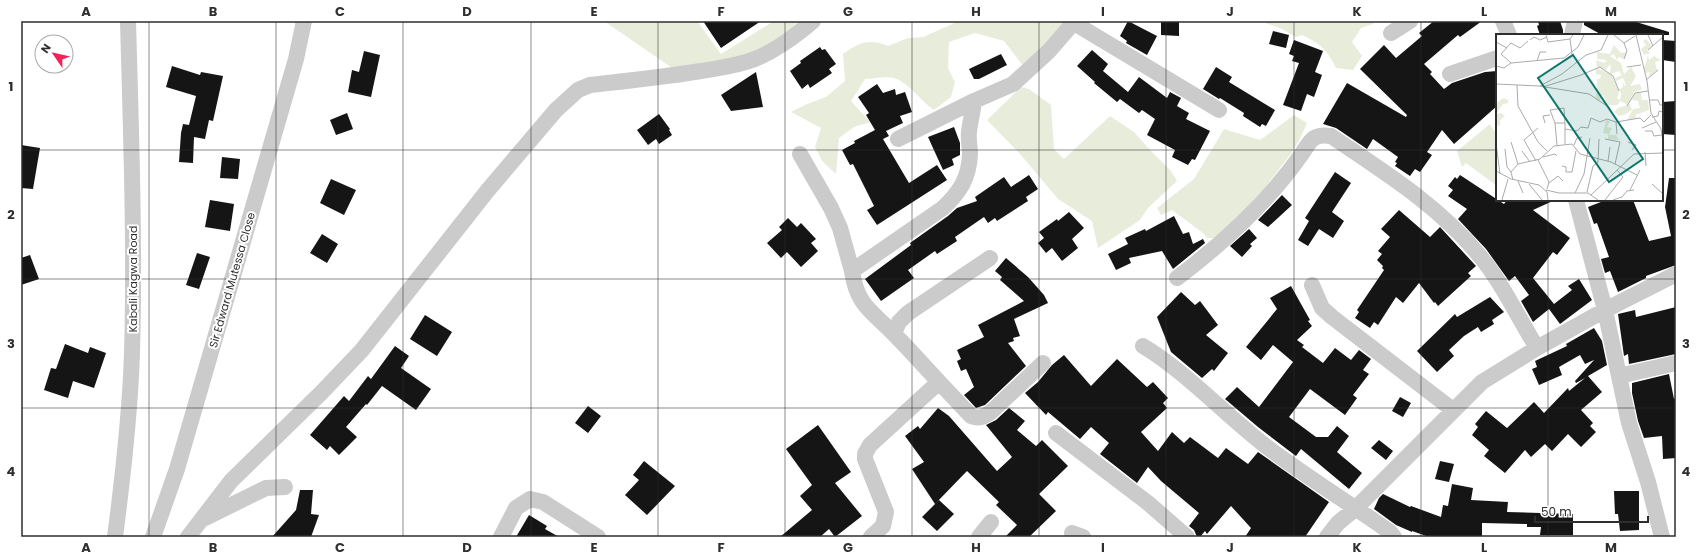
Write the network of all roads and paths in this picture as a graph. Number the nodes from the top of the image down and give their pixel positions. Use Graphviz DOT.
graph roads {
  1 [pos="128,21"];
  2 [pos="304,21"];
  3 [pos="813,21"];
  4 [pos="1410,21"];
  5 [pos="1503,21"];
  6 [pos="1575,21"];
  7 [pos="1075,22"];
  8 [pos="1391,33"];
  9 [pos="1509,34"];
  10 [pos="1572,34"];
  11 [pos="1496,58"];
  12 [pos="1450,74"];
  13 [pos="974,101"];
  14 [pos="1219,110"];
  15 [pos="898,139"];
  16 [pos="800,154"];
  17 [pos="1576,201"];
  18 [pos="990,258"];
  19 [pos="852,271"];
  20 [pos="1676,274"];
  21 [pos="1177,278"];
  22 [pos="1312,285"];
  23 [pos="1605,310"];
  24 [pos="894,333"];
  25 [pos="1143,346"];
  26 [pos="1537,348"];
  27 [pos="1043,363"];
  28 [pos="1676,363"];
  29 [pos="1619,376"];
  30 [pos="939,382"];
  31 [pos="1453,410"];
  32 [pos="1056,433"];
  33 [pos="285,487"];
  34 [pos="1356,508"];
  35 [pos="204,518"];
  36 [pos="991,522"];
  37 [pos="115,537"];
  38 [pos="153,537"];
  39 [pos="188,537"];
  40 [pos="501,537"];
  41 [pos="598,537"];
  42 [pos="871,537"];
  43 [pos="979,537"];
  44 [pos="1187,537"];
  45 [pos="1327,537"];
  46 [pos="1394,537"];
  47 [pos="1662,537"];
  1 -- 37 [label="street, Kabali Kagwa Road"];
  2 -- 38 [label="street, Sir Edward Mutessa Close"];
  3 -- 35 [label="street"];
  4 -- 8 [label="street"];
  5 -- 9 [label="street"];
  6 -- 10 [label="street"];
  7 -- 13 [label="street"];
  7 -- 14 [label="street"];
  11 -- 12 [label="street"];
  13 -- 15 [label="street"];
  13 -- 19 [label="street"];
  16 -- 19 [label="street"];
  17 -- 23 [label="street"];
  18 -- 24 [label="street"];
  19 -- 24 [label="street"];
  20 -- 23 [label="street"];
  21 -- 26 [label="street"];
  22 -- 31 [label="street"];
  23 -- 26 [label="street"];
  23 -- 29 [label="street"];
  24 -- 30 [label="street"];
  25 -- 34 [label="street"];
  26 -- 31 [label="street"];
  27 -- 30 [label="street"];
  28 -- 29 [label="street"];
  29 -- 47 [label="street"];
  30 -- 42 [label="street"];
  31 -- 34 [label="street"];
  32 -- 44 [label="street"];
  33 -- 35 [label="street"];
  34 -- 45 [label="street"];
  34 -- 46 [label="street"];
  35 -- 39 [label="street"];
  36 -- 43 [label="street"];
  40 -- 41 [label="street"];
}
